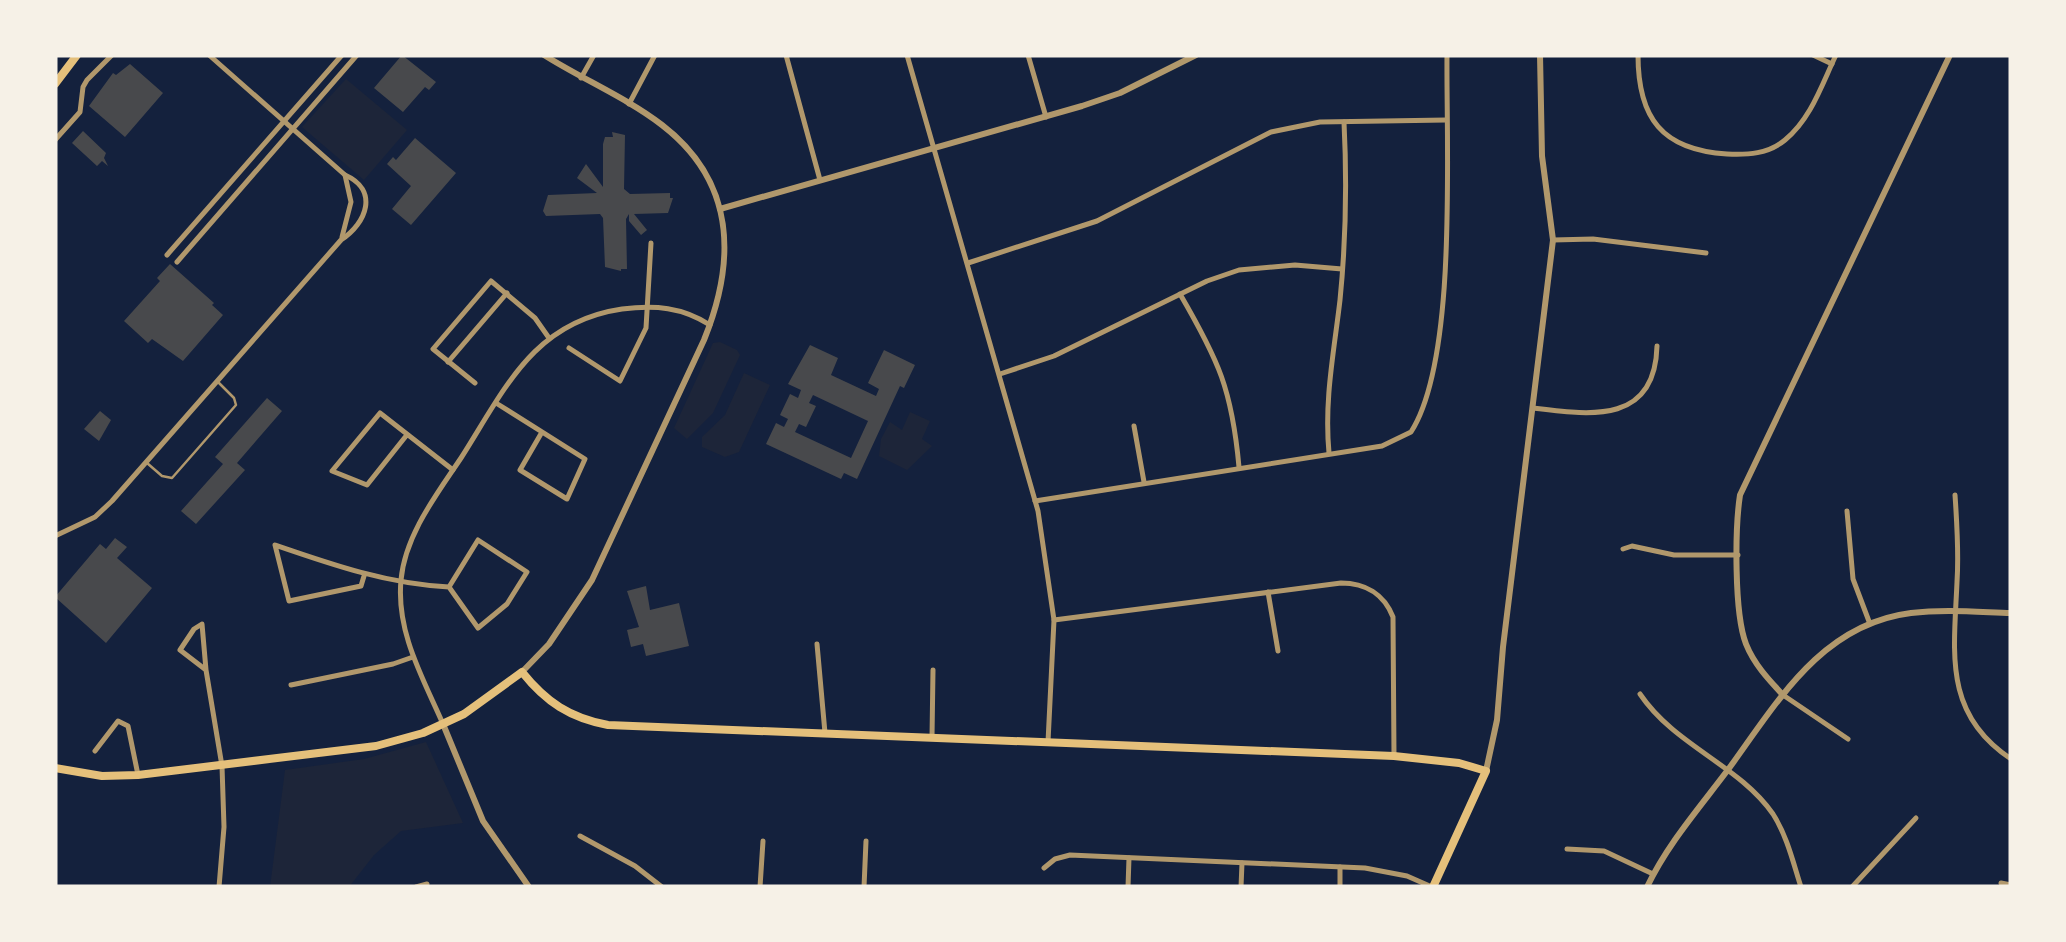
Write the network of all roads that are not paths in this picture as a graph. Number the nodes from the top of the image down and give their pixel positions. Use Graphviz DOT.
graph roads {
  1 [pos="77,55"];
  2 [pos="112,55"];
  3 [pos="209,55"];
  4 [pos="342,55"];
  5 [pos="357,55"];
  6 [pos="544,55"];
  7 [pos="594,55"];
  8 [pos="656,55"];
  9 [pos="786,55"];
  10 [pos="907,55"];
  11 [pos="1028,55"];
  12 [pos="1196,55"];
  13 [pos="1447,55"];
  14 [pos="1540,55"];
  15 [pos="1638,55"];
  16 [pos="1814,55"];
  17 [pos="1836,55"];
  18 [pos="1950,55"];
  19 [pos="1832,64"];
  20 [pos="581,78"];
  21 [pos="55,84"];
  22 [pos="629,104"];
  23 [pos="1046,117"];
  24 [pos="1446,120"];
  25 [pos="284,121"];
  26 [pos="1344,122"];
  27 [pos="294,130"];
  28 [pos="55,140"];
  29 [pos="933,147"];
  30 [pos="345,175"];
  31 [pos="820,180"];
  32 [pos="720,209"];
  33 [pos="341,240"];
  34 [pos="1554,240"];
  35 [pos="651,243"];
  36 [pos="1706,253"];
  37 [pos="167,255"];
  38 [pos="177,262"];
  39 [pos="967,263"];
  40 [pos="1342,270"];
  41 [pos="507,293"];
  42 [pos="1180,294"];
  43 [pos="648,306"];
  44 [pos="710,325"];
  45 [pos="549,338"];
  46 [pos="1657,346"];
  47 [pos="569,348"];
  48 [pos="448,362"];
  49 [pos="1000,374"];
  50 [pos="218,382"];
  51 [pos="475,383"];
  52 [pos="496,403"];
  53 [pos="1533,408"];
  54 [pos="1134,426"];
  55 [pos="542,432"];
  56 [pos="406,436"];
  57 [pos="1329,453"];
  58 [pos="146,462"];
  59 [pos="1239,467"];
  60 [pos="453,470"];
  61 [pos="1144,482"];
  62 [pos="1955,495"];
  63 [pos="1036,501"];
  64 [pos="1847,511"];
  65 [pos="55,536"];
  66 [pos="1623,549"];
  67 [pos="1738,555"];
  68 [pos="364,576"];
  69 [pos="401,580"];
  70 [pos="449,587"];
  71 [pos="1268,592"];
  72 [pos="1956,612"];
  73 [pos="2011,613"];
  74 [pos="1054,620"];
  75 [pos="1870,624"];
  76 [pos="817,644"];
  77 [pos="1278,651"];
  78 [pos="413,656"];
  79 [pos="206,670"];
  80 [pos="933,670"];
  81 [pos="522,672"];
  82 [pos="291,685"];
  83 [pos="1640,694"];
  84 [pos="1783,695"];
  85 [pos="443,724"];
  86 [pos="825,734"];
  87 [pos="932,738"];
  88 [pos="1848,738"];
  89 [pos="1048,742"];
  90 [pos="95,750"];
  91 [pos="1394,756"];
  92 [pos="2011,759"];
  93 [pos="222,766"];
  94 [pos="55,770"];
  95 [pos="1486,771"];
  96 [pos="1726,772"];
  97 [pos="138,775"];
  98 [pos="1916,818"];
  99 [pos="580,836"];
  100 [pos="763,841"];
  101 [pos="866,841"];
  102 [pos="1567,849"];
  103 [pos="1129,858"];
  104 [pos="1242,863"];
  105 [pos="1340,867"];
  106 [pos="1044,868"];
  107 [pos="1653,874"];
  108 [pos="2000,882"];
  109 [pos="427,884"];
  110 [pos="2011,886"];
  111 [pos="220,887"];
  112 [pos="416,887"];
  113 [pos="529,887"];
  114 [pos="662,887"];
  115 [pos="760,887"];
  116 [pos="864,887"];
  117 [pos="1128,887"];
  118 [pos="1242,887"];
  119 [pos="1340,887"];
  120 [pos="1432,887"];
  121 [pos="1646,887"];
  122 [pos="1801,887"];
  123 [pos="1852,887"];
  1 -- 21 [label="main road"];
  2 -- 28 [label="street"];
  3 -- 25 [label="street"];
  4 -- 25 [label="street"];
  5 -- 27 [label="street"];
  6 -- 20 [label="street"];
  7 -- 20 [label="street"];
  8 -- 22 [label="street"];
  9 -- 31 [label="street"];
  10 -- 29 [label="street"];
  11 -- 23 [label="street"];
  12 -- 23 [label="street"];
  13 -- 24 [label="street"];
  14 -- 34 [label="street"];
  15 -- 19 [label="street"];
  16 -- 19 [label="street"];
  17 -- 19 [label="street"];
  18 -- 67 [label="street"];
  20 -- 22 [label="street"];
  22 -- 32 [label="street"];
  23 -- 29 [label="street"];
  24 -- 26 [label="street"];
  24 -- 57 [label="street"];
  25 -- 27 [label="street"];
  25 -- 37 [label="street"];
  26 -- 39 [label="street"];
  26 -- 40 [label="street"];
  27 -- 30 [label="street"];
  27 -- 38 [label="street"];
  29 -- 31 [label="street"];
  29 -- 39 [label="street"];
  30 -- 33 [label="street"];
  30 -- 33 [label="street"];
  31 -- 32 [label="street"];
  32 -- 44 [label="street"];
  33 -- 50 [label="street"];
  34 -- 36 [label="street"];
  34 -- 53 [label="street"];
  35 -- 43 [label="street"];
  39 -- 49 [label="street"];
  40 -- 42 [label="street"];
  40 -- 57 [label="street"];
  41 -- 45 [label="street"];
  41 -- 48 [label="street"];
  41 -- 48 [label="street"];
  42 -- 49 [label="street"];
  42 -- 59 [label="street"];
  43 -- 44 [label="street"];
  43 -- 45 [label="street"];
  43 -- 47 [label="street"];
  44 -- 81 [label="street"];
  45 -- 52 [label="street"];
  46 -- 53 [label="street"];
  48 -- 51 [label="street"];
  49 -- 63 [label="street"];
  50 -- 58 [label="street"];
  50 -- 58 [label="lane"];
  52 -- 55 [label="street"];
  52 -- 60 [label="street"];
  53 -- 95 [label="street"];
  54 -- 61 [label="street"];
  55 -- 55 [label="street"];
  56 -- 56 [label="street"];
  56 -- 60 [label="street"];
  57 -- 59 [label="street"];
  58 -- 65 [label="street"];
  59 -- 61 [label="street"];
  60 -- 69 [label="street"];
  61 -- 63 [label="street"];
  62 -- 72 [label="street"];
  63 -- 74 [label="street"];
  64 -- 75 [label="street"];
  66 -- 67 [label="street"];
  67 -- 84 [label="street"];
  68 -- 68 [label="street"];
  68 -- 69 [label="street"];
  69 -- 70 [label="street"];
  69 -- 78 [label="street"];
  70 -- 70 [label="street"];
  71 -- 74 [label="street"];
  71 -- 77 [label="street"];
  71 -- 91 [label="street"];
  72 -- 73 [label="street"];
  72 -- 75 [label="street"];
  72 -- 92 [label="street"];
  74 -- 89 [label="street"];
  75 -- 84 [label="street"];
  76 -- 86 [label="street"];
  78 -- 82 [label="street"];
  78 -- 85 [label="street"];
  79 -- 79 [label="street"];
  79 -- 93 [label="street"];
  80 -- 87 [label="street"];
  81 -- 85 [label="main road"];
  81 -- 86 [label="main road"];
  83 -- 96 [label="street"];
  84 -- 88 [label="street"];
  84 -- 96 [label="street"];
  85 -- 93 [label="main road"];
  85 -- 113 [label="street"];
  86 -- 87 [label="main road"];
  87 -- 89 [label="main road"];
  89 -- 91 [label="main road"];
  90 -- 97 [label="street"];
  91 -- 95 [label="main road"];
  93 -- 97 [label="main road"];
  93 -- 111 [label="street"];
  94 -- 97 [label="main road"];
  95 -- 120 [label="main road"];
  96 -- 107 [label="street"];
  96 -- 122 [label="street"];
  98 -- 123 [label="street"];
  99 -- 114 [label="street"];
  100 -- 115 [label="street"];
  101 -- 116 [label="street"];
  102 -- 107 [label="street"];
  103 -- 104 [label="street"];
  103 -- 106 [label="street"];
  103 -- 117 [label="street"];
  104 -- 105 [label="street"];
  104 -- 118 [label="street"];
  105 -- 119 [label="street"];
  105 -- 120 [label="street"];
  107 -- 121 [label="street"];
  108 -- 110 [label="street"];
  109 -- 112 [label="street"];
}
